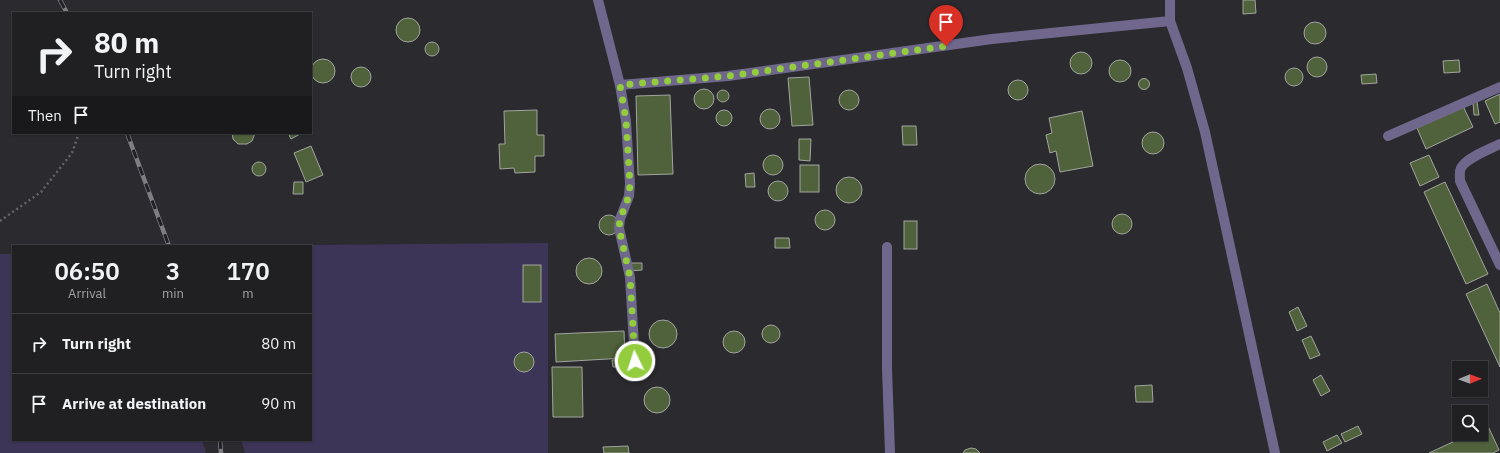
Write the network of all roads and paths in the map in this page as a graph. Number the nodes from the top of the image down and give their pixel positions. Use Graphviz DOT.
graph roads {
  1 [pos="598,0"];
  2 [pos="1170,0"];
  3 [pos="1170,21"];
  4 [pos="620,85"];
  5 [pos="1500,87"];
  6 [pos="78,136"];
  7 [pos="1388,136"];
  8 [pos="1500,144"];
  9 [pos="0,221"];
  10 [pos="887,246"];
  11 [pos="1500,265"];
  12 [pos="635,361"];
  13 [pos="890,453"];
  14 [pos="1276,453"];
  1 -- 4 [label="street"];
  2 -- 3 [label="street"];
  3 -- 4 [label="street"];
  3 -- 14 [label="street"];
  4 -- 12 [label="street"];
  5 -- 7 [label="street"];
  6 -- 9 [label="path"];
  8 -- 11 [label="street"];
  10 -- 13 [label="street"];
}
